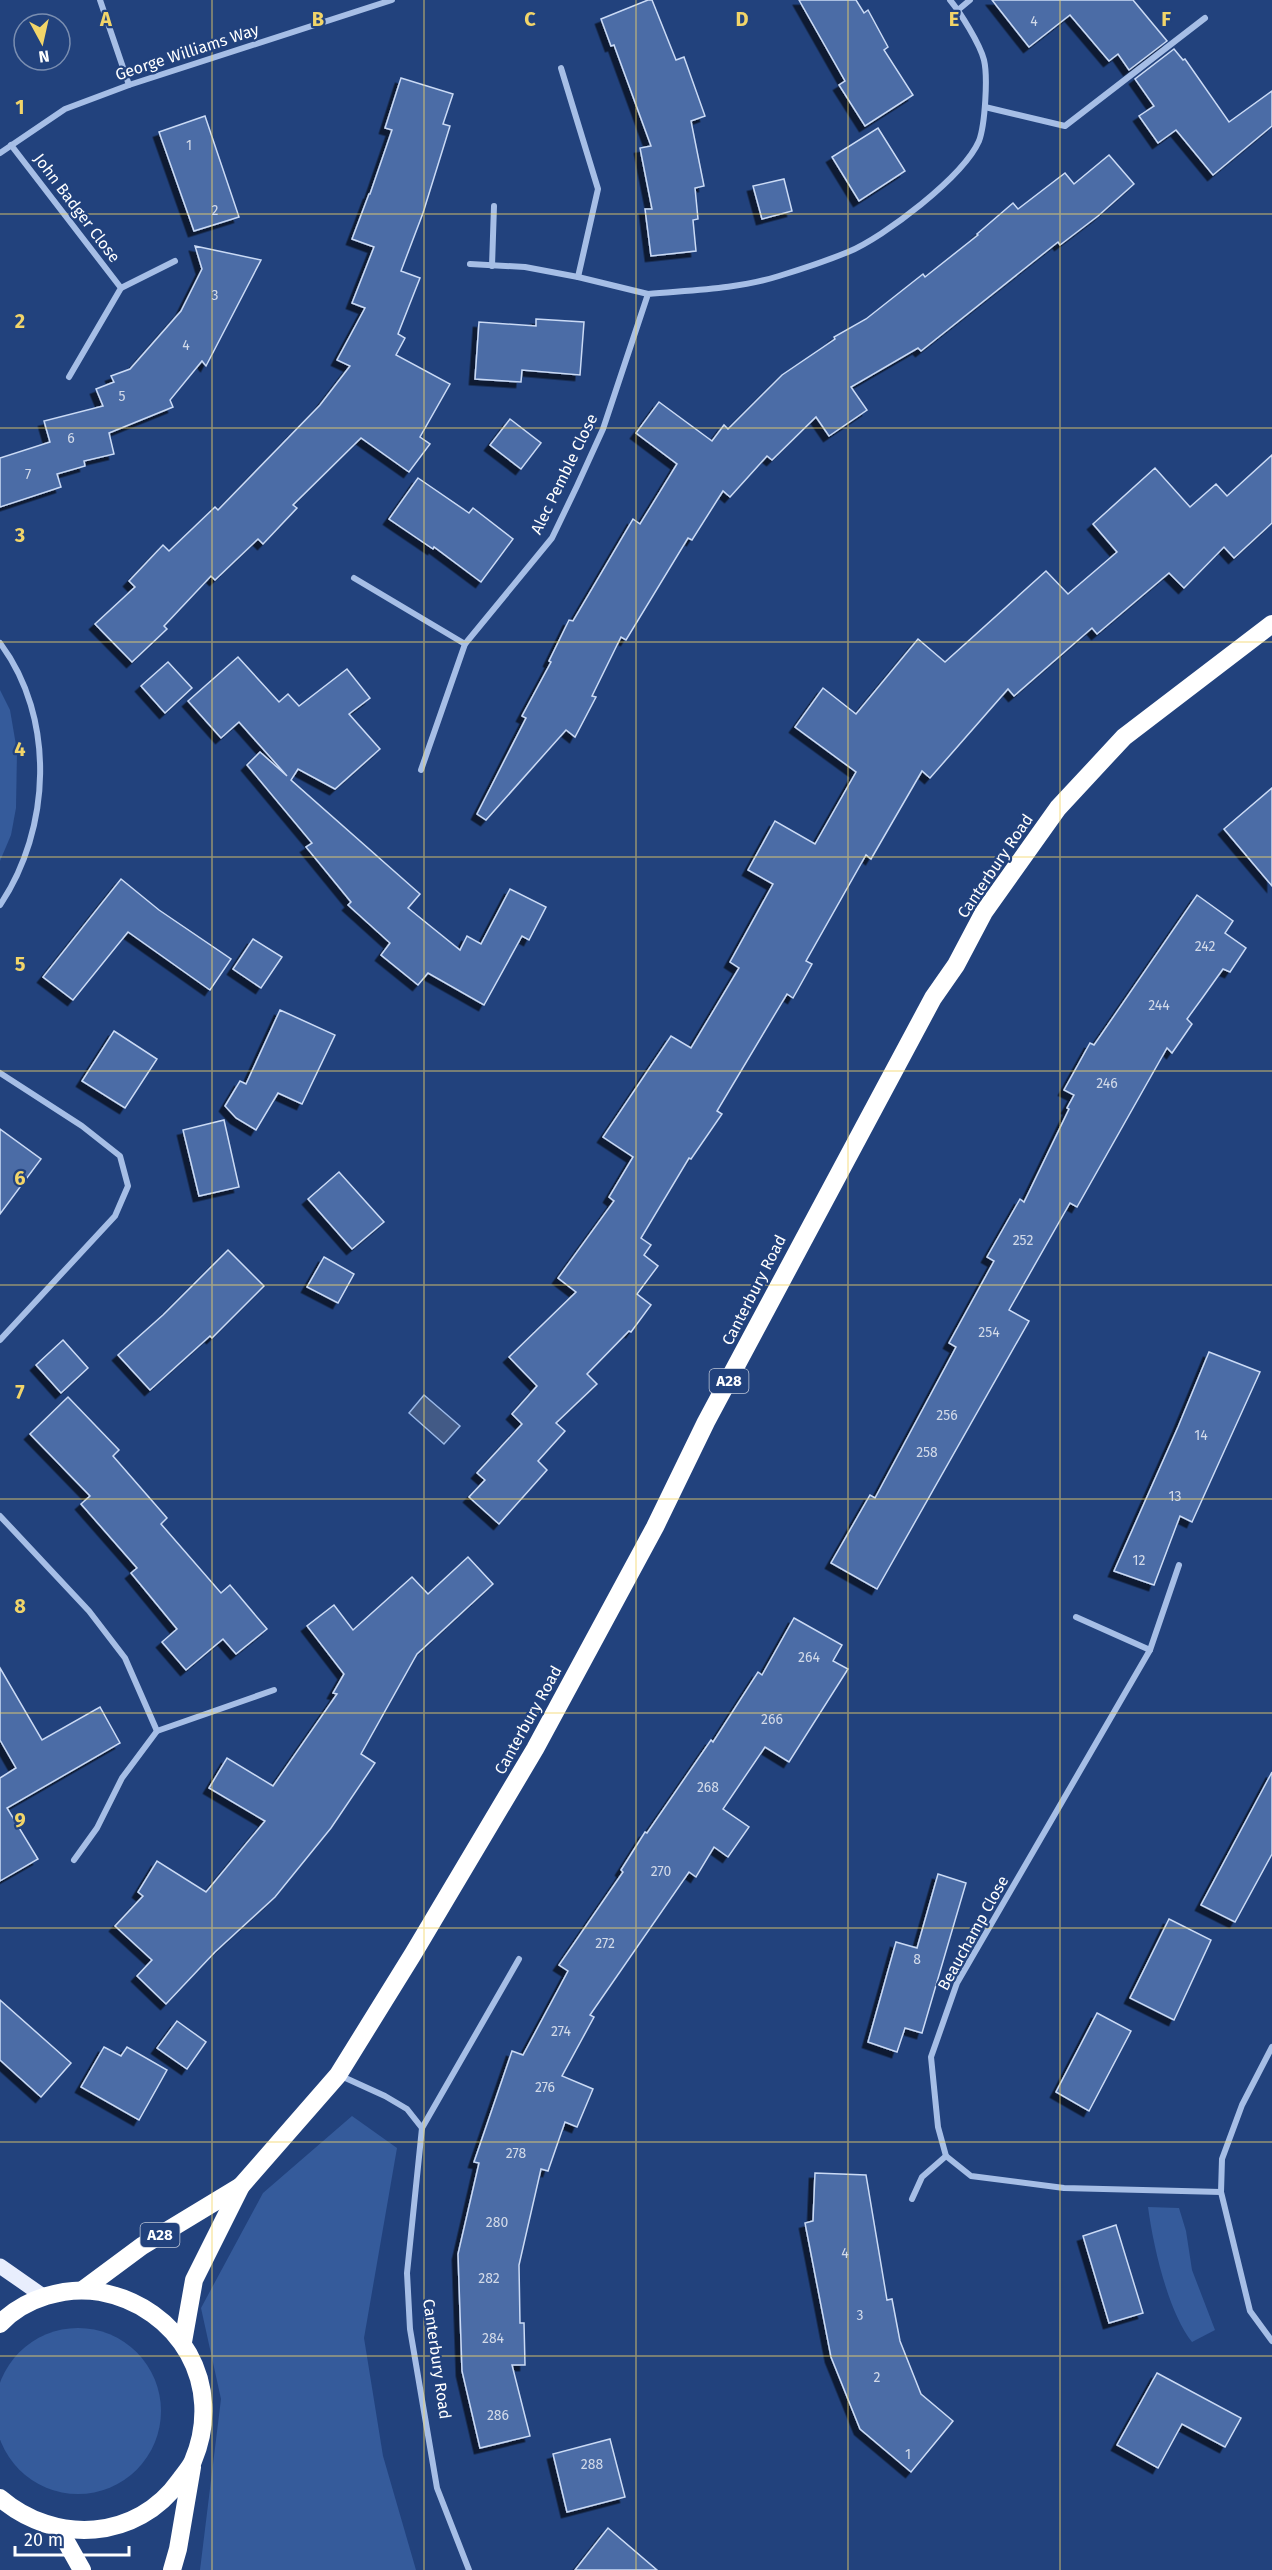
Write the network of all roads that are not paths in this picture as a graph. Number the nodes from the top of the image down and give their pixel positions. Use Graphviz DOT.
graph roads {
  1 [pos="100,0"];
  2 [pos="392,0"];
  3 [pos="950,0"];
  4 [pos="970,0"];
  5 [pos="958,10"];
  6 [pos="1205,18"];
  7 [pos="561,68"];
  8 [pos="129,85"];
  9 [pos="985,107"];
  10 [pos="12,145"];
  11 [pos="0,153"];
  12 [pos="494,206"];
  13 [pos="175,261"];
  14 [pos="470,264"];
  15 [pos="492,266"];
  16 [pos="579,277"];
  17 [pos="121,288"];
  18 [pos="648,294"];
  19 [pos="69,376"];
  20 [pos="354,578"];
  21 [pos="1272,624"];
  22 [pos="0,643"];
  23 [pos="465,644"];
  24 [pos="421,770"];
  25 [pos="0,905"];
  26 [pos="0,1074"];
  27 [pos="0,1340"];
  28 [pos="0,1516"];
  29 [pos="1179,1565"];
  30 [pos="1076,1617"];
  31 [pos="1150,1650"];
  32 [pos="274,1690"];
  33 [pos="157,1731"];
  34 [pos="74,1860"];
  35 [pos="519,1959"];
  36 [pos="1272,2047"];
  37 [pos="338,2075"];
  38 [pos="423,2128"];
  39 [pos="946,2156"];
  40 [pos="241,2186"];
  41 [pos="1221,2192"];
  42 [pos="912,2199"];
  43 [pos="0,2266"];
  44 [pos="84,2289"];
  45 [pos="42,2296"];
  46 [pos="0,2324"];
  47 [pos="1272,2341"];
  48 [pos="183,2342"];
  49 [pos="192,2462"];
  50 [pos="0,2498"];
  51 [pos="59,2529"];
  52 [pos="82,2570"];
  53 [pos="172,2570"];
  54 [pos="469,2570"];
  1 -- 8 [label="street"];
  2 -- 8 [label="street, George Williams Way"];
  3 -- 5 [label="street"];
  4 -- 5 [label="street"];
  5 -- 9 [label="street"];
  6 -- 9 [label="street"];
  7 -- 16 [label="street"];
  8 -- 10 [label="street, George Williams Way"];
  9 -- 18 [label="street"];
  10 -- 11 [label="street, George Williams Way"];
  10 -- 17 [label="street, John Badger Close"];
  12 -- 15 [label="street"];
  13 -- 17 [label="street"];
  14 -- 15 [label="street"];
  15 -- 16 [label="street"];
  16 -- 18 [label="street"];
  17 -- 19 [label="street"];
  18 -- 23 [label="street, Alec Pemble Close"];
  20 -- 23 [label="street"];
  21 -- 37 [label="highway, Canterbury Road / A28"];
  22 -- 25 [label="street"];
  23 -- 24 [label="street, Alec Pemble Close"];
  26 -- 27 [label="street"];
  28 -- 33 [label="street"];
  29 -- 31 [label="street, Beauchamp Close"];
  30 -- 31 [label="street"];
  31 -- 39 [label="street, Beauchamp Close"];
  32 -- 33 [label="street"];
  33 -- 34 [label="street"];
  35 -- 38 [label="street, Canterbury Road"];
  36 -- 41 [label="street"];
  37 -- 38 [label="street"];
  37 -- 40 [label="highway, Canterbury Road / A28"];
  38 -- 54 [label="street, Canterbury Road"];
  39 -- 41 [label="street"];
  39 -- 42 [label="street"];
  40 -- 44 [label="highway, Canterbury Road / A28"];
  40 -- 48 [label="highway, Canterbury Road / A28"];
  41 -- 47 [label="street"];
  43 -- 45 [label="main road"];
  44 -- 45 [label="highway"];
  44 -- 48 [label="highway"];
  45 -- 46 [label="highway"];
  48 -- 49 [label="highway"];
  49 -- 51 [label="highway"];
  49 -- 53 [label="highway"];
  50 -- 51 [label="highway"];
  51 -- 52 [label="highway"];
}
